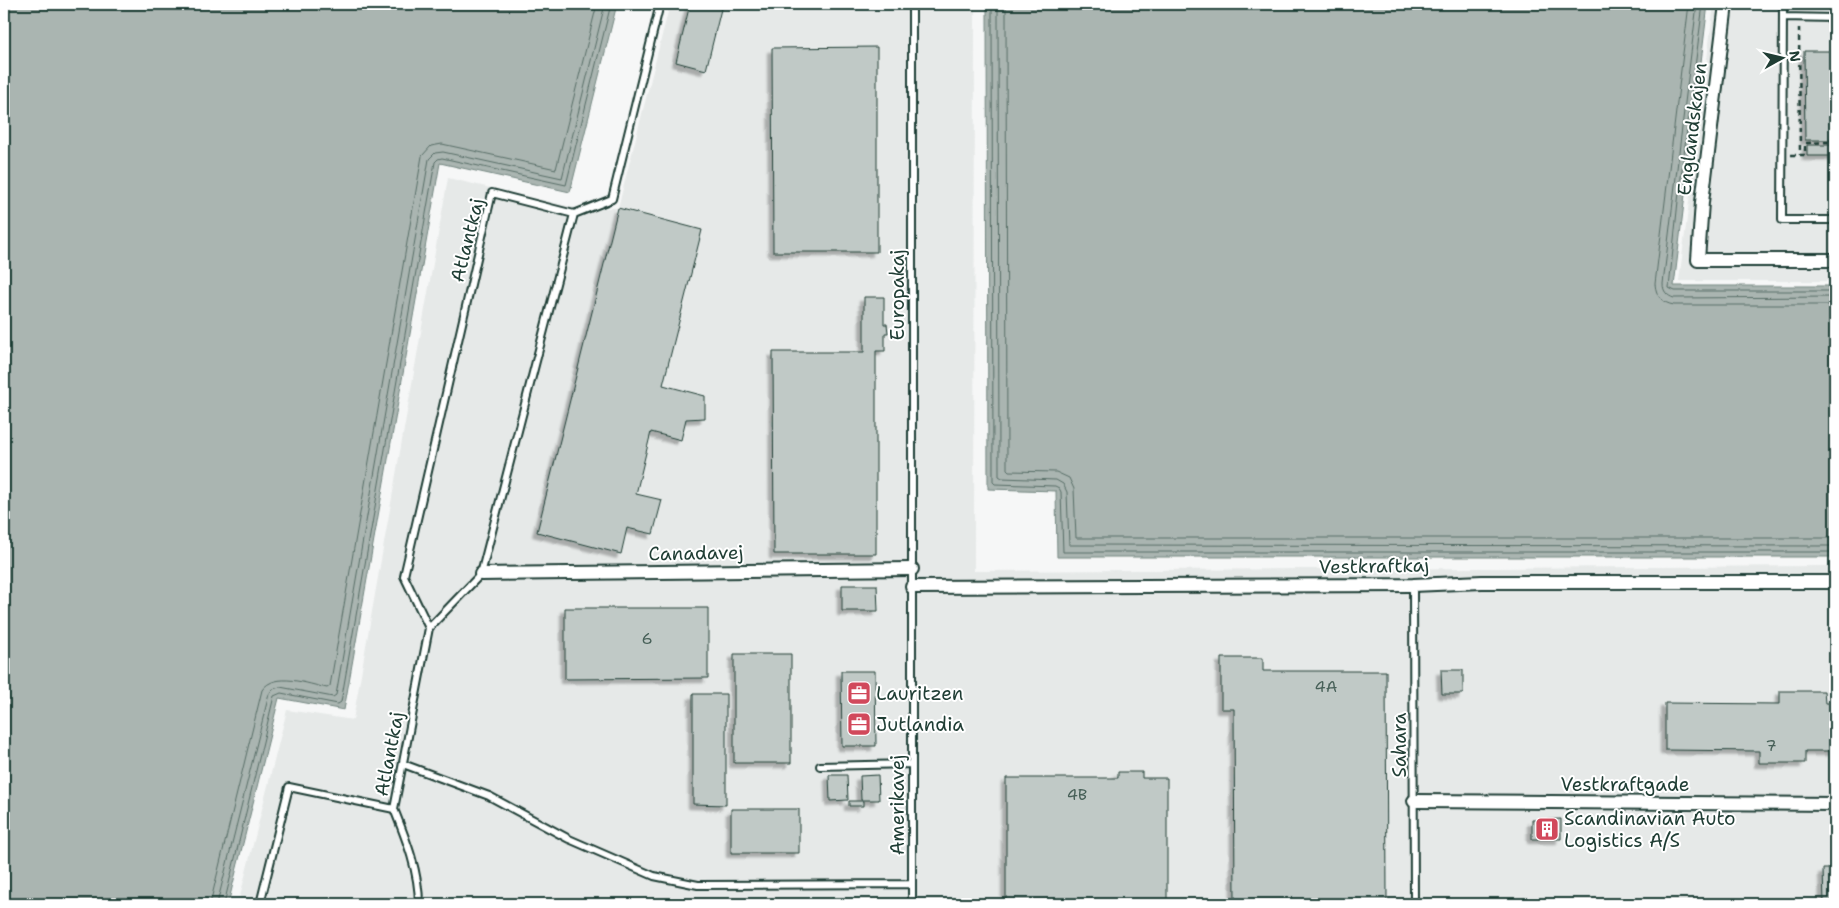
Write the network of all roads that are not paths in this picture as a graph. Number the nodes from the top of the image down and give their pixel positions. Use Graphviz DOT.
graph roads {
  1 [pos="660,4"];
  2 [pos="912,4"];
  3 [pos="1726,4"];
  4 [pos="1783,4"];
  5 [pos="1784,18"];
  6 [pos="1835,18"];
  7 [pos="574,214"];
  8 [pos="1835,220"];
  9 [pos="1835,260"];
  10 [pos="912,569"];
  11 [pos="481,574"];
  12 [pos="1835,582"];
  13 [pos="1413,585"];
  14 [pos="912,587"];
  15 [pos="429,628"];
  16 [pos="403,764"];
  17 [pos="912,764"];
  18 [pos="820,766"];
  19 [pos="1414,801"];
  20 [pos="1835,804"];
  21 [pos="394,809"];
  22 [pos="912,884"];
  23 [pos="260,904"];
  24 [pos="419,904"];
  25 [pos="912,904"];
  26 [pos="1414,904"];
  1 -- 7 [label="lane"];
  2 -- 10 [label="lane, Europakaj"];
  3 -- 9 [label="street, Englandskajen"];
  4 -- 5 [label="lane"];
  5 -- 6 [label="lane"];
  5 -- 8 [label="lane"];
  7 -- 11 [label="lane"];
  7 -- 15 [label="lane, Atlantkaj"];
  10 -- 11 [label="street, Canadavej"];
  10 -- 14 [label="lane, Europakaj"];
  11 -- 15 [label="lane"];
  12 -- 13 [label="street, Vestkraftkaj"];
  13 -- 14 [label="street, Vestkraftkaj"];
  13 -- 19 [label="lane, Sahara"];
  14 -- 17 [label="lane, Amerikavej"];
  15 -- 16 [label="lane, Atlantkaj"];
  16 -- 21 [label="lane, Atlantkaj"];
  16 -- 22 [label="lane"];
  17 -- 18 [label="lane"];
  17 -- 22 [label="lane, Amerikavej"];
  19 -- 20 [label="street, Vestkraftgade"];
  19 -- 26 [label="lane, Sahara"];
  21 -- 23 [label="lane, Atlantkaj"];
  21 -- 24 [label="lane"];
  22 -- 25 [label="lane, Amerikavej"];
}
